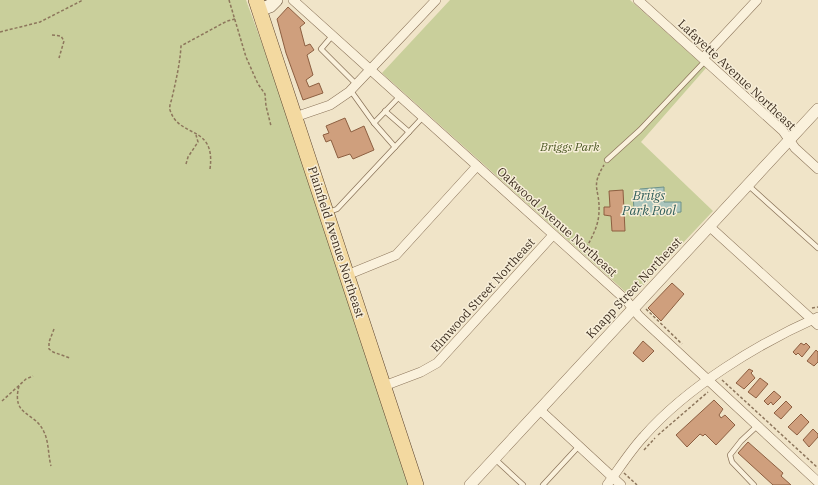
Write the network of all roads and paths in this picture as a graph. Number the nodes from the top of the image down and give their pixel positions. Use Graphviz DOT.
graph roads {
  1 [pos="83,0"];
  2 [pos="229,0"];
  3 [pos="276,0"];
  4 [pos="293,0"];
  5 [pos="436,0"];
  6 [pos="638,0"];
  7 [pos="757,0"];
  8 [pos="258,5"];
  9 [pos="235,19"];
  10 [pos="0,32"];
  11 [pos="52,35"];
  12 [pos="332,36"];
  13 [pos="59,58"];
  14 [pos="704,59"];
  15 [pos="371,71"];
  16 [pos="354,88"];
  17 [pos="400,96"];
  18 [pos="818,109"];
  19 [pos="385,111"];
  20 [pos="295,117"];
  21 [pos="423,117"];
  22 [pos="374,123"];
  23 [pos="271,126"];
  24 [pos="409,132"];
  25 [pos="195,133"];
  26 [pos="789,139"];
  27 [pos="395,147"];
  28 [pos="607,160"];
  29 [pos="186,164"];
  30 [pos="477,166"];
  31 [pos="210,169"];
  32 [pos="818,169"];
  33 [pos="747,184"];
  34 [pos="327,212"];
  35 [pos="709,226"];
  36 [pos="553,235"];
  37 [pos="818,248"];
  38 [pos="583,253"];
  39 [pos="347,275"];
  40 [pos="633,309"];
  41 [pos="646,309"];
  42 [pos="816,320"];
  43 [pos="54,329"];
  44 [pos="686,347"];
  45 [pos="70,358"];
  46 [pos="716,374"];
  47 [pos="33,376"];
  48 [pos="708,381"];
  49 [pos="19,386"];
  50 [pos="384,386"];
  51 [pos="708,392"];
  52 [pos="2,401"];
  53 [pos="540,410"];
  54 [pos="757,426"];
  55 [pos="579,446"];
  56 [pos="642,452"];
  57 [pos="495,458"];
  58 [pos="51,466"];
  59 [pos="818,468"];
  60 [pos="627,470"];
  61 [pos="818,482"];
  62 [pos="615,483"];
  63 [pos="416,485"];
  64 [pos="470,485"];
  65 [pos="523,485"];
  66 [pos="543,485"];
  67 [pos="754,485"];
  1 -- 10 [label="path"];
  2 -- 9 [label="path"];
  3 -- 8 [label="main road"];
  4 -- 12 [label="street, Oakwood Avenue Northeast"];
  5 -- 15 [label="street"];
  6 -- 14 [label="street, Lafayette Avenue Northeast"];
  7 -- 14 [label="street"];
  8 -- 20 [label="main road, Plainfield Avenue Northeast"];
  9 -- 23 [label="path"];
  9 -- 25 [label="path"];
  11 -- 13 [label="path"];
  12 -- 15 [label="street, Oakwood Avenue Northeast"];
  12 -- 16 [label="lane"];
  14 -- 26 [label="street, Lafayette Avenue Northeast"];
  14 -- 28 [label="lane"];
  15 -- 16 [label="street"];
  15 -- 17 [label="street, Oakwood Avenue Northeast"];
  16 -- 20 [label="street"];
  16 -- 22 [label="lane"];
  17 -- 19 [label="lane"];
  17 -- 21 [label="street, Oakwood Avenue Northeast"];
  18 -- 26 [label="street, Knapp Street Northeast"];
  19 -- 22 [label="lane"];
  19 -- 24 [label="lane"];
  20 -- 34 [label="main road, Plainfield Avenue Northeast"];
  21 -- 24 [label="lane"];
  21 -- 30 [label="street, Oakwood Avenue Northeast"];
  22 -- 27 [label="lane"];
  24 -- 27 [label="lane"];
  25 -- 29 [label="path"];
  25 -- 31 [label="path"];
  26 -- 32 [label="street, Lafayette Avenue Northeast"];
  26 -- 33 [label="street, Knapp Street Northeast"];
  27 -- 34 [label="lane"];
  28 -- 38 [label="path"];
  30 -- 36 [label="street, Oakwood Avenue Northeast"];
  30 -- 39 [label="street"];
  33 -- 35 [label="street, Knapp Street Northeast"];
  33 -- 37 [label="lane"];
  34 -- 39 [label="main road, Plainfield Avenue Northeast"];
  35 -- 40 [label="street, Knapp Street Northeast"];
  35 -- 42 [label="street"];
  36 -- 40 [label="street, Oakwood Avenue Northeast"];
  36 -- 50 [label="street, Elmwood Street Northeast"];
  39 -- 50 [label="main road, Plainfield Avenue Northeast"];
  40 -- 48 [label="street, Oakwood Avenue Northeast"];
  40 -- 53 [label="street, Knapp Street Northeast"];
  41 -- 44 [label="path"];
  42 -- 46 [label="street"];
  43 -- 45 [label="path"];
  46 -- 48 [label="street"];
  46 -- 59 [label="path"];
  47 -- 49 [label="path"];
  48 -- 54 [label="street, Oakwood Avenue Northeast"];
  48 -- 62 [label="street"];
  49 -- 52 [label="path"];
  49 -- 58 [label="path"];
  50 -- 63 [label="main road, Plainfield Avenue Northeast"];
  51 -- 56 [label="path"];
  53 -- 55 [label="street"];
  53 -- 57 [label="street, Knapp Street Northeast"];
  54 -- 61 [label="street, Oakwood Avenue Northeast"];
  54 -- 67 [label="lane"];
  55 -- 62 [label="street"];
  55 -- 66 [label="lane"];
  57 -- 64 [label="street, Knapp Street Northeast"];
  57 -- 65 [label="lane"];
  60 -- 62 [label="path"];
}
